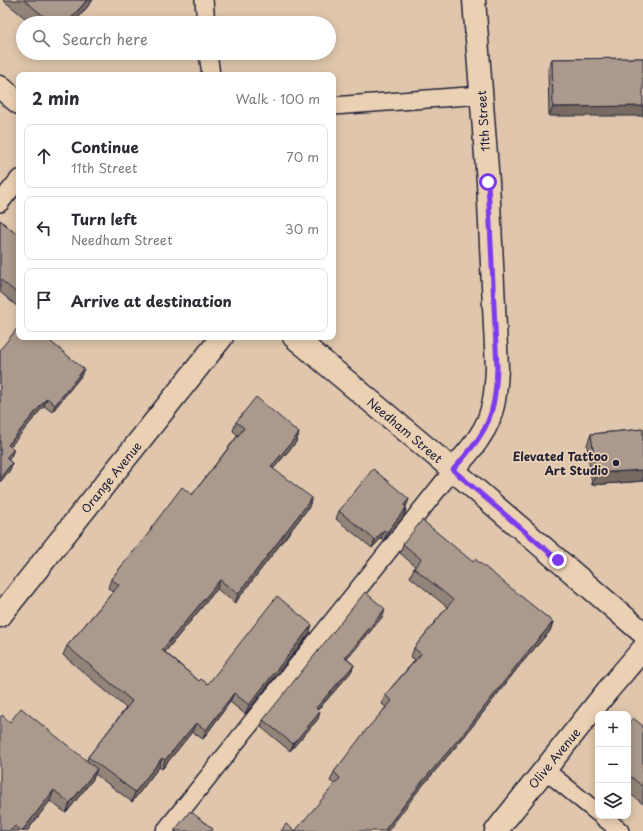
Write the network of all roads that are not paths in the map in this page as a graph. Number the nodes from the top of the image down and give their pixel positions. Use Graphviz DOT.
graph roads {
  1 [pos="204,0"];
  2 [pos="474,0"];
  3 [pos="205,16"];
  4 [pos="209,60"];
  5 [pos="211,72"];
  6 [pos="0,87"];
  7 [pos="481,95"];
  8 [pos="16,100"];
  9 [pos="336,106"];
  10 [pos="16,183"];
  11 [pos="0,202"];
  12 [pos="220,340"];
  13 [pos="298,340"];
  14 [pos="453,470"];
  15 [pos="0,616"];
  16 [pos="643,633"];
  17 [pos="643,649"];
  18 [pos="545,770"];
  19 [pos="595,811"];
  20 [pos="606,819"];
  21 [pos="165,831"];
  22 [pos="496,831"];
  23 [pos="620,831"];
  1 -- 3 [label="lane"];
  2 -- 7 [label="street, 11th Street"];
  4 -- 5 [label="lane"];
  6 -- 8 [label="street"];
  7 -- 9 [label="lane"];
  7 -- 14 [label="street, 11th Street"];
  10 -- 11 [label="lane"];
  12 -- 15 [label="street, Orange Avenue"];
  13 -- 14 [label="street, Needham Street"];
  14 -- 16 [label="street, Needham Street"];
  14 -- 21 [label="lane"];
  17 -- 18 [label="street, Olive Avenue"];
  18 -- 19 [label="lane"];
  18 -- 22 [label="street, Olive Avenue"];
  20 -- 23 [label="lane"];
}
